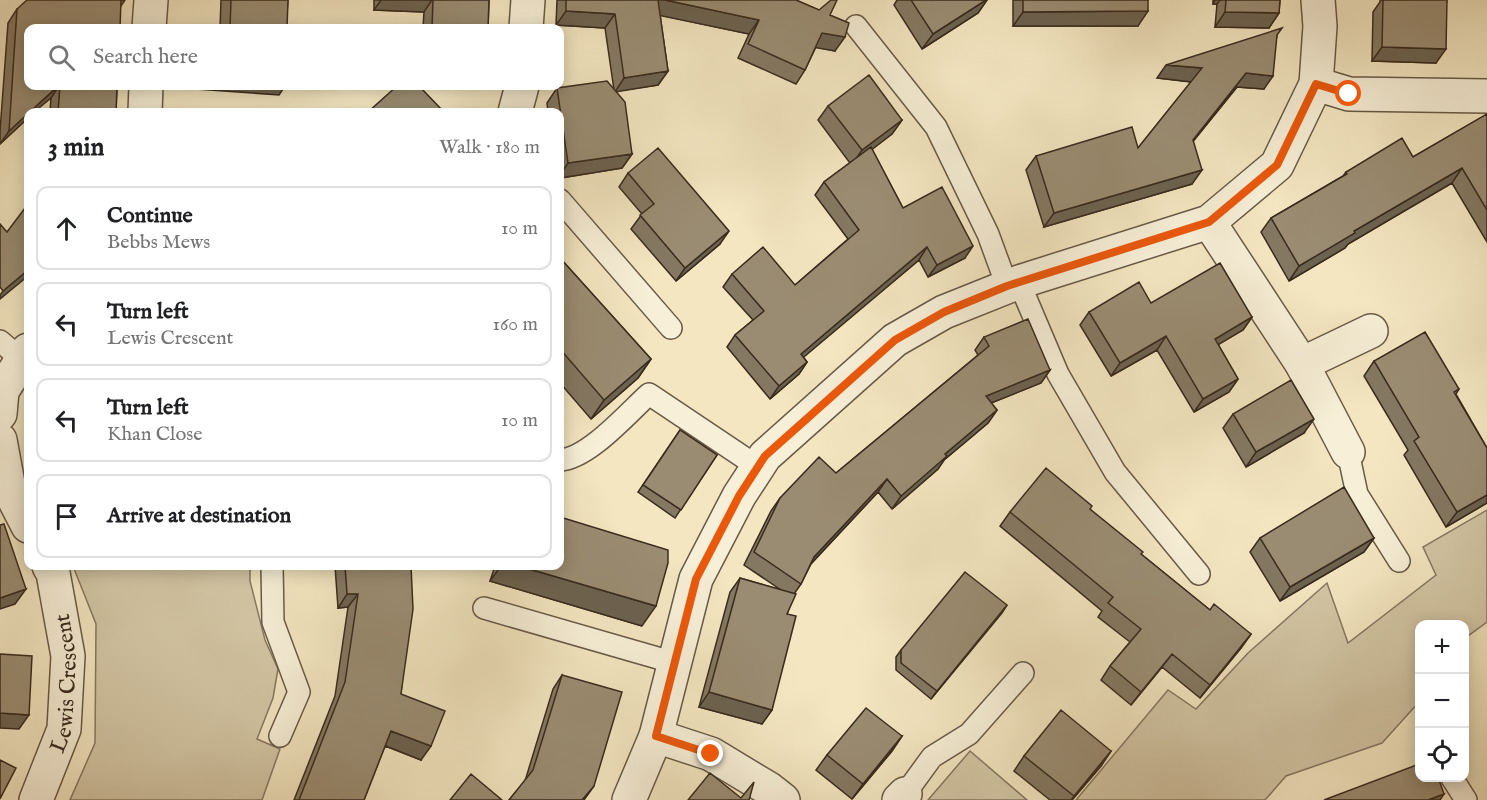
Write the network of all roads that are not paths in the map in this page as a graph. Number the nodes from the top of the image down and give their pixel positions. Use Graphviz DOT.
graph roads {
  1 [pos="151,0"];
  2 [pos="528,0"];
  3 [pos="1318,0"];
  4 [pos="149,24"];
  5 [pos="526,24"];
  6 [pos="856,26"];
  7 [pos="1316,84"];
  8 [pos="146,90"];
  9 [pos="521,90"];
  10 [pos="1487,96"];
  11 [pos="145,108"];
  12 [pos="516,108"];
  13 [pos="564,205"];
  14 [pos="1209,222"];
  15 [pos="1013,284"];
  16 [pos="671,328"];
  17 [pos="1371,331"];
  18 [pos="17,350"];
  19 [pos="1302,364"];
  20 [pos="0,413"];
  21 [pos="0,440"];
  22 [pos="1348,452"];
  23 [pos="564,460"];
  24 [pos="758,467"];
  25 [pos="5,490"];
  26 [pos="24,520"];
  27 [pos="1400,561"];
  28 [pos="51,570"];
  29 [pos="272,570"];
  30 [pos="1199,574"];
  31 [pos="484,608"];
  32 [pos="675,663"];
  33 [pos="1023,673"];
  34 [pos="280,736"];
  35 [pos="656,736"];
  36 [pos="1455,782"];
  37 [pos="902,797"];
  38 [pos="36,800"];
  39 [pos="629,800"];
  40 [pos="783,800"];
  41 [pos="1466,800"];
  1 -- 4 [label="street"];
  2 -- 5 [label="street"];
  3 -- 7 [label="street"];
  6 -- 15 [label="lane"];
  7 -- 10 [label="street"];
  7 -- 14 [label="street"];
  8 -- 11 [label="street"];
  9 -- 12 [label="street"];
  13 -- 16 [label="lane"];
  14 -- 15 [label="street"];
  14 -- 19 [label="street"];
  15 -- 24 [label="street"];
  15 -- 30 [label="lane"];
  17 -- 19 [label="street"];
  18 -- 20 [label="street"];
  19 -- 22 [label="street"];
  21 -- 25 [label="street"];
  22 -- 27 [label="lane"];
  23 -- 24 [label="lane"];
  24 -- 32 [label="street"];
  25 -- 26 [label="street"];
  28 -- 38 [label="street, Lewis Crescent"];
  29 -- 34 [label="lane"];
  31 -- 32 [label="lane"];
  32 -- 35 [label="street"];
  33 -- 37 [label="lane"];
  35 -- 39 [label="street"];
  35 -- 40 [label="street"];
  36 -- 41 [label="lane"];
}
